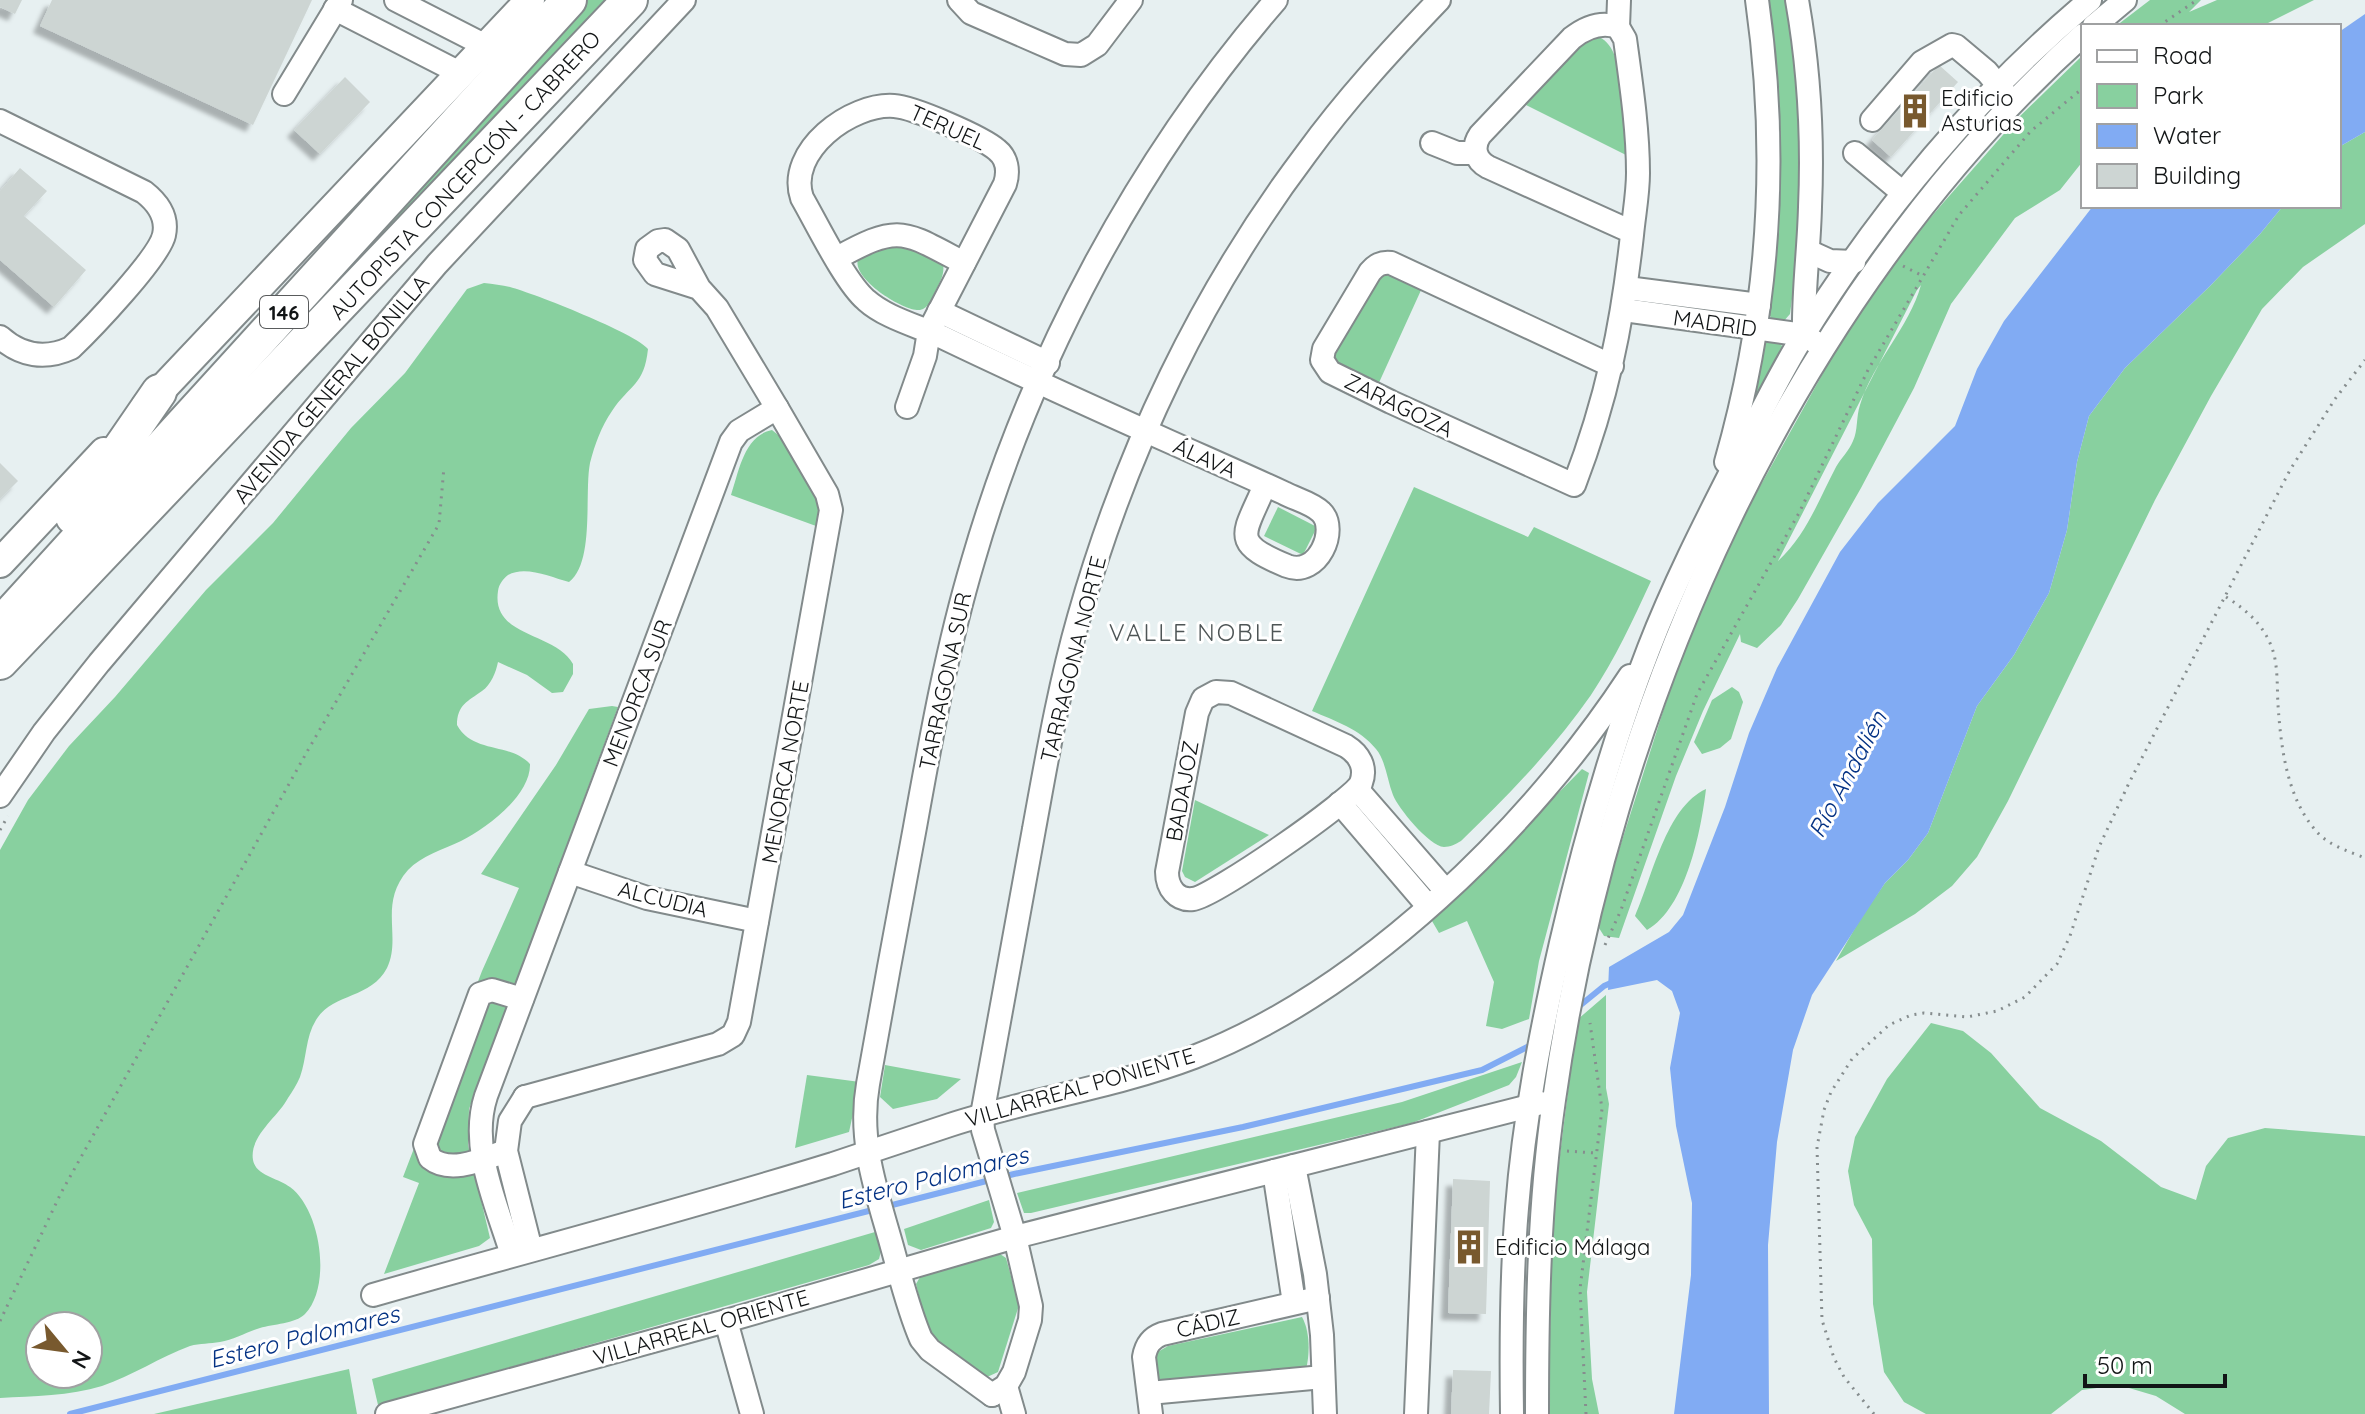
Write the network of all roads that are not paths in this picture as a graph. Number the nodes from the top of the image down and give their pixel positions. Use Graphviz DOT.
graph roads {
  1 [pos="396,0"];
  2 [pos="530,0"];
  3 [pos="569,0"];
  4 [pos="630,0"];
  5 [pos="684,0"];
  6 [pos="959,0"];
  7 [pos="1131,0"];
  8 [pos="1276,0"];
  9 [pos="1439,0"];
  10 [pos="1619,0"];
  11 [pos="1757,0"];
  12 [pos="1797,0"];
  13 [pos="2090,0"];
  14 [pos="2125,0"];
  15 [pos="338,5"];
  16 [pos="2096,24"];
  17 [pos="1618,27"];
  18 [pos="2081,37"];
  19 [pos="486,46"];
  20 [pos="460,73"];
  21 [pos="284,94"];
  22 [pos="2006,95"];
  23 [pos="1872,120"];
  24 [pos="0,121"];
  25 [pos="1432,143"];
  26 [pos="1475,153"];
  27 [pos="1855,153"];
  28 [pos="1903,193"];
  29 [pos="1632,232"];
  30 [pos="1808,251"];
  31 [pos="837,258"];
  32 [pos="1854,262"];
  33 [pos="964,263"];
  34 [pos="699,288"];
  35 [pos="1625,299"];
  36 [pos="1759,305"];
  37 [pos="934,321"];
  38 [pos="1755,329"];
  39 [pos="1804,335"];
  40 [pos="0,337"];
  41 [pos="1825,348"];
  42 [pos="1612,366"];
  43 [pos="1043,373"];
  44 [pos="159,392"];
  45 [pos="907,407"];
  46 [pos="777,408"];
  47 [pos="1144,430"];
  48 [pos="1265,485"];
  49 [pos="1713,507"];
  50 [pos="0,563"];
  51 [pos="0,617"];
  52 [pos="0,625"];
  53 [pos="1648,649"];
  54 [pos="0,662"];
  55 [pos="0,796"];
  56 [pos="1349,796"];
  57 [pos="570,872"];
  58 [pos="1445,890"];
  59 [pos="1428,906"];
  60 [pos="757,921"];
  61 [pos="522,999"];
  62 [pos="495,1071"];
  63 [pos="525,1097"];
  64 [pos="1554,1100"];
  65 [pos="1528,1106"];
  66 [pos="982,1115"];
  67 [pos="1428,1132"];
  68 [pos="506,1151"];
  69 [pos="867,1152"];
  70 [pos="483,1158"];
  71 [pos="1284,1169"];
  72 [pos="1015,1237"];
  73 [pos="521,1252"];
  74 [pos="899,1269"];
  75 [pos="373,1295"];
  76 [pos="1318,1298"];
  77 [pos="1294,1303"];
  78 [pos="726,1321"];
  79 [pos="1323,1377"];
  80 [pos="997,1398"];
  81 [pos="1150,1404"];
  82 [pos="434,1408"];
  83 [pos="387,1414"];
  84 [pos="752,1414"];
  85 [pos="1014,1414"];
  86 [pos="1325,1414"];
  87 [pos="1416,1414"];
  88 [pos="1512,1414"];
  89 [pos="1537,1414"];
  1 -- 19 [label="street"];
  2 -- 19 [label="main road"];
  3 -- 52 [label="highway, AUTOPISTA CONCEPCIÓN - CABRERO / 146"];
  4 -- 54 [label="highway, AUTOPISTA CONCEPCIÓN - CABRERO / 146"];
  5 -- 55 [label="street, AVENIDA GENERAL BONILLA"];
  6 -- 7 [label="street"];
  8 -- 43 [label="street, TARRAGONA SUR"];
  9 -- 47 [label="street, TARRAGONA NORTE"];
  10 -- 17 [label="street"];
  11 -- 36 [label="street"];
  12 -- 30 [label="street"];
  13 -- 22 [label="street"];
  14 -- 16 [label="street"];
  15 -- 20 [label="street"];
  15 -- 21 [label="street"];
  17 -- 26 [label="street"];
  17 -- 29 [label="street"];
  18 -- 22 [label="street"];
  19 -- 20 [label="main road"];
  20 -- 44 [label="main road"];
  22 -- 23 [label="street"];
  22 -- 28 [label="street"];
  22 -- 41 [label="street"];
  24 -- 40 [label="street"];
  25 -- 26 [label="street"];
  26 -- 29 [label="street"];
  27 -- 28 [label="street"];
  28 -- 32 [label="street"];
  29 -- 35 [label="street"];
  30 -- 32 [label="street"];
  30 -- 39 [label="street"];
  31 -- 33 [label="street"];
  31 -- 33 [label="street, TERUEL"];
  31 -- 37 [label="street, TERUEL"];
  32 -- 39 [label="street"];
  33 -- 37 [label="street, TERUEL"];
  34 -- 46 [label="street, MENORCA NORTE"];
  35 -- 36 [label="street, MADRID"];
  35 -- 38 [label="street, MADRID"];
  35 -- 42 [label="street, ZARAGOZA"];
  36 -- 38 [label="street"];
  37 -- 43 [label="street, TERUEL"];
  37 -- 45 [label="street, TERUEL"];
  38 -- 39 [label="street, MADRID"];
  38 -- 49 [label="street"];
  39 -- 41 [label="street, MADRID"];
  39 -- 49 [label="street"];
  41 -- 64 [label="street"];
  42 -- 42 [label="street, ZARAGOZA"];
  43 -- 47 [label="street, ÁLAVA"];
  43 -- 69 [label="street, TARRAGONA SUR"];
  44 -- 50 [label="main road"];
  44 -- 51 [label="highway"];
  46 -- 57 [label="street, MENORCA SUR"];
  46 -- 60 [label="street, MENORCA NORTE"];
  47 -- 48 [label="street, ÁLAVA"];
  47 -- 66 [label="street, TARRAGONA NORTE"];
  49 -- 53 [label="street"];
  53 -- 58 [label="street, VILLARREAL PONIENTE"];
  53 -- 65 [label="street"];
  56 -- 56 [label="street, BADAJOZ"];
  56 -- 58 [label="street"];
  56 -- 59 [label="street"];
  57 -- 60 [label="street, ALCUDIA"];
  57 -- 61 [label="street, MENORCA SUR"];
  58 -- 59 [label="street, VILLARREAL PONIENTE"];
  59 -- 66 [label="street, VILLARREAL PONIENTE"];
  60 -- 63 [label="street, MENORCA NORTE"];
  61 -- 62 [label="street, MENORCA SUR"];
  61 -- 70 [label="street"];
  62 -- 63 [label="street"];
  62 -- 70 [label="street, MENORCA SUR"];
  63 -- 68 [label="street"];
  64 -- 65 [label="street, VILLARREAL ORIENTE"];
  64 -- 89 [label="street"];
  65 -- 67 [label="street, VILLARREAL ORIENTE"];
  65 -- 88 [label="street"];
  66 -- 69 [label="street, VILLARREAL PONIENTE"];
  66 -- 72 [label="street, TARRAGONA NORTE"];
  67 -- 71 [label="street, VILLARREAL ORIENTE"];
  67 -- 87 [label="street"];
  68 -- 70 [label="street"];
  68 -- 73 [label="street"];
  69 -- 73 [label="street, VILLARREAL PONIENTE"];
  69 -- 74 [label="street, TARRAGONA SUR"];
  70 -- 73 [label="street, MENORCA SUR"];
  71 -- 72 [label="street, VILLARREAL ORIENTE"];
  71 -- 76 [label="street"];
  71 -- 77 [label="street"];
  72 -- 74 [label="street, VILLARREAL ORIENTE"];
  72 -- 80 [label="street, TARRAGONA NORTE"];
  73 -- 75 [label="street, VILLARREAL PONIENTE"];
  74 -- 78 [label="street, VILLARREAL ORIENTE"];
  74 -- 80 [label="street, TARRAGONA SUR"];
  76 -- 77 [label="street, CÁDIZ"];
  76 -- 79 [label="street"];
  77 -- 81 [label="street, CÁDIZ"];
  78 -- 82 [label="street, VILLARREAL ORIENTE"];
  78 -- 84 [label="street"];
  79 -- 81 [label="street"];
  79 -- 86 [label="street"];
  80 -- 85 [label="street"];
  82 -- 83 [label="street, VILLARREAL ORIENTE"];
}
